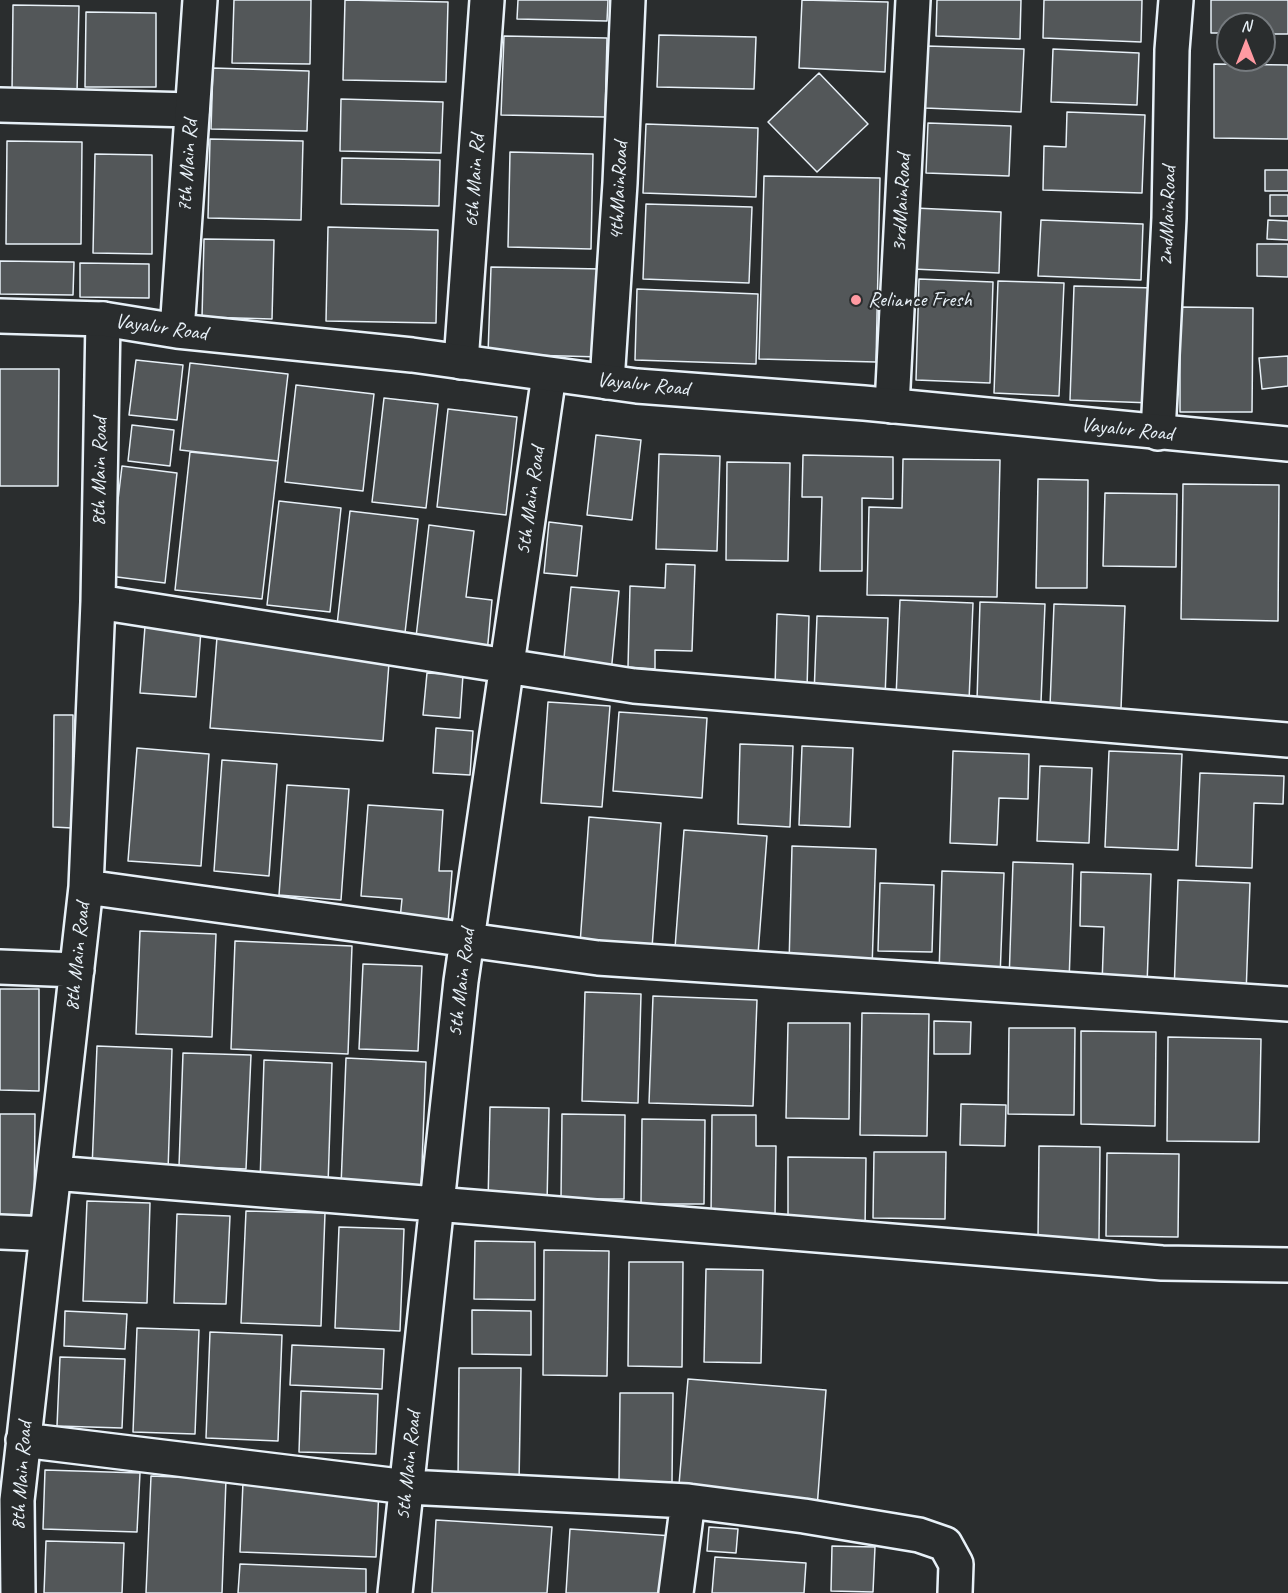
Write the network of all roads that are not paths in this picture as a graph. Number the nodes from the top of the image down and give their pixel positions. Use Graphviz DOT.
graph roads {
  1 [pos="200,0"];
  2 [pos="487,0"];
  3 [pos="628,0"];
  4 [pos="913,0"];
  5 [pos="1176,0"];
  6 [pos="0,105"];
  7 [pos="192,110"];
  8 [pos="0,316"];
  9 [pos="103,319"];
  10 [pos="177,331"];
  11 [pos="461,362"];
  12 [pos="549,375"];
  13 [pos="608,382"];
  14 [pos="892,406"];
  15 [pos="1158,433"];
  16 [pos="1288,444"];
  17 [pos="98,602"];
  18 [pos="507,666"];
  19 [pos="1288,740"];
  20 [pos="86,887"];
  21 [pos="468,940"];
  22 [pos="0,966"];
  23 [pos="77,970"];
  24 [pos="1288,1004"];
  25 [pos="54,1173"];
  26 [pos="437,1205"];
  27 [pos="0,1232"];
  28 [pos="47,1234"];
  29 [pos="1288,1265"];
  30 [pos="23,1440"];
  31 [pos="406,1487"];
  32 [pos="9,1500"];
  33 [pos="688,1501"];
  34 [pos="18,1593"];
  35 [pos="395,1593"];
  36 [pos="676,1593"];
  37 [pos="955,1593"];
  1 -- 7 [label="street, 7th Main Rd"];
  2 -- 11 [label="street, 6th Main Rd"];
  3 -- 13 [label="street, 4thMainRoad"];
  4 -- 14 [label="street, 3rdMainRoad"];
  5 -- 15 [label="street, 2ndMainRoad"];
  6 -- 7 [label="street"];
  7 -- 10 [label="street, 7th Main Rd"];
  8 -- 9 [label="street, Vayalur Road"];
  9 -- 10 [label="street, Vayalur Road"];
  9 -- 17 [label="street, 8th Main Road"];
  10 -- 11 [label="street, Vayalur Road"];
  11 -- 12 [label="street, Vayalur Road"];
  12 -- 13 [label="street, Vayalur Road"];
  12 -- 18 [label="street, 5th Main Road"];
  13 -- 14 [label="street, Vayalur Road"];
  14 -- 15 [label="street, Vayalur Road"];
  15 -- 16 [label="street, Vayalur Road"];
  17 -- 18 [label="street"];
  17 -- 20 [label="street, 8th Main Road"];
  18 -- 19 [label="street"];
  18 -- 21 [label="street, 5th Main Road"];
  20 -- 21 [label="street"];
  20 -- 23 [label="street, 8th Main Road"];
  21 -- 24 [label="street"];
  21 -- 26 [label="street, 5th Main Road"];
  22 -- 23 [label="street"];
  23 -- 25 [label="street, 8th Main Road"];
  25 -- 26 [label="street"];
  25 -- 28 [label="street, 8th Main Road"];
  26 -- 29 [label="street"];
  26 -- 31 [label="street, 5th Main Road"];
  27 -- 28 [label="street"];
  28 -- 30 [label="street, 8th Main Road"];
  30 -- 31 [label="street"];
  30 -- 32 [label="street, 8th Main Road"];
  31 -- 33 [label="street"];
  31 -- 35 [label="street, 5th Main Road"];
  32 -- 34 [label="street, 8th Main Road"];
  33 -- 36 [label="street"];
  33 -- 37 [label="street"];
}
